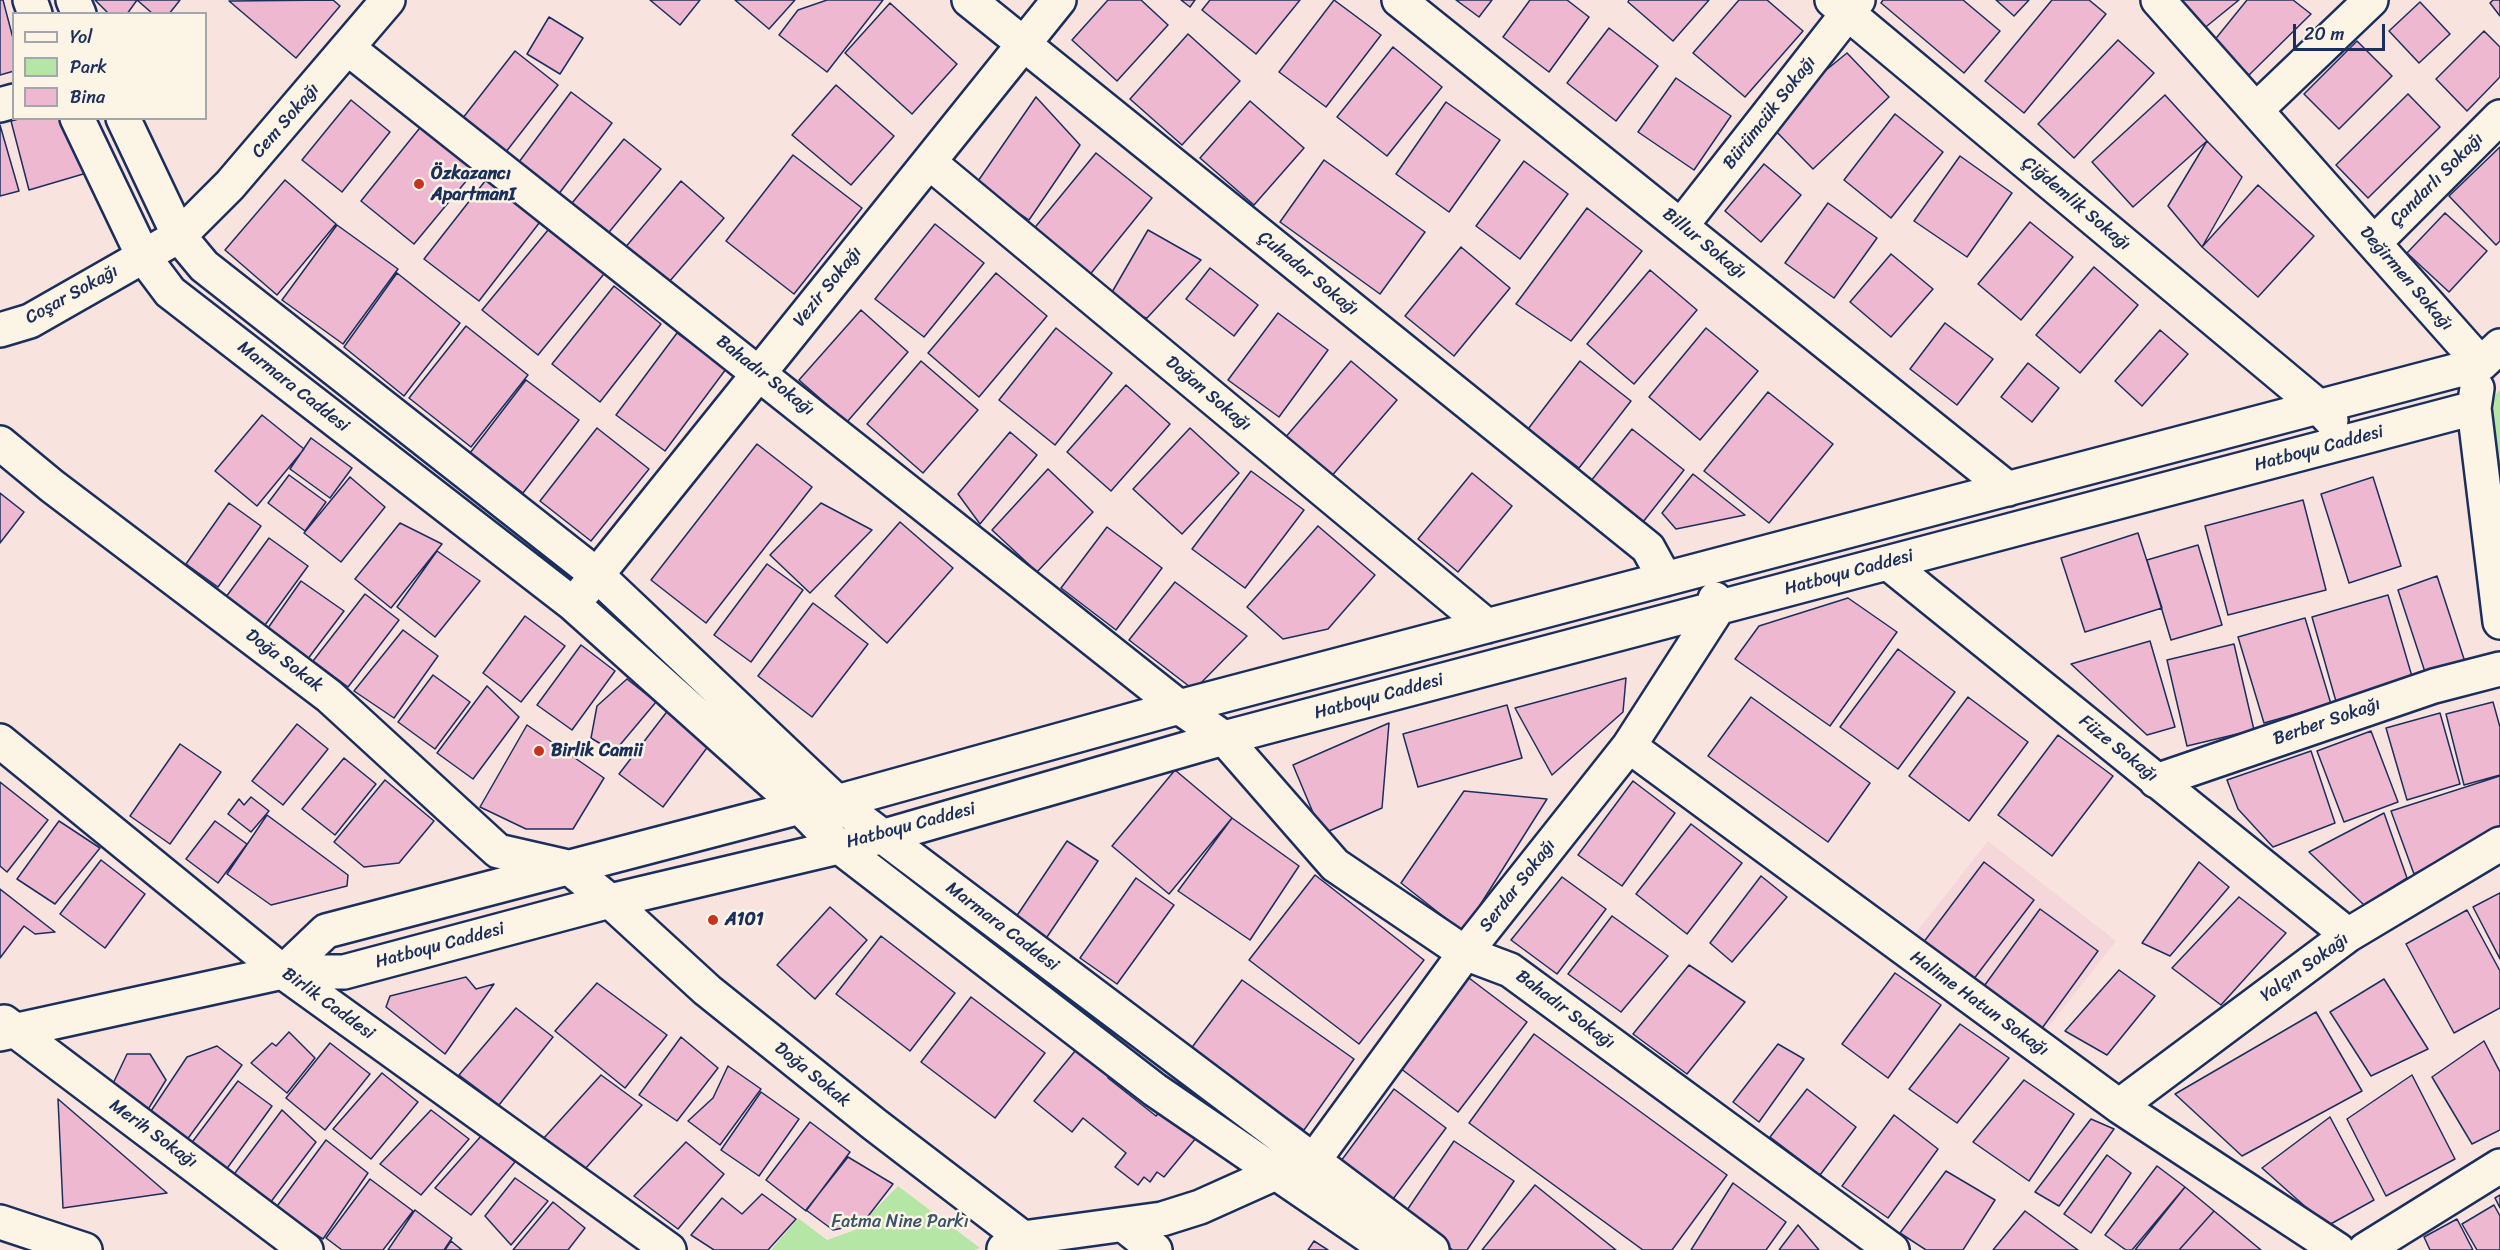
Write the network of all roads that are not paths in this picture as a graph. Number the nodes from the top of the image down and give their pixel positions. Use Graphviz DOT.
graph roads {
  1 [pos="388,0"];
  2 [pos="969,0"];
  3 [pos="1059,0"];
  4 [pos="1399,0"];
  5 [pos="2158,0"];
  6 [pos="2371,0"];
  7 [pos="1846,4"];
  8 [pos="1024,44"];
  9 [pos="349,49"];
  10 [pos="2256,110"];
  11 [pos="2500,117"];
  12 [pos="77,120"];
  13 [pos="124,120"];
  14 [pos="929,162"];
  15 [pos="1681,226"];
  16 [pos="179,236"];
  17 [pos="2374,243"];
  18 [pos="143,256"];
  19 [pos="0,330"];
  20 [pos="2490,355"];
  21 [pos="760,372"];
  22 [pos="2319,407"];
  23 [pos="2474,408"];
  24 [pos="2350,441"];
  25 [pos="0,443"];
  26 [pos="2008,489"];
  27 [pos="1888,563"];
  28 [pos="1703,569"];
  29 [pos="2497,573"];
  30 [pos="597,575"];
  31 [pos="1665,579"];
  32 [pos="573,604"];
  33 [pos="1718,608"];
  34 [pos="2500,622"];
  35 [pos="1487,626"];
  36 [pos="2500,669"];
  37 [pos="1179,707"];
  38 [pos="1224,738"];
  39 [pos="0,741"];
  40 [pos="1629,746"];
  41 [pos="2156,781"];
  42 [pos="837,802"];
  43 [pos="800,807"];
  44 [pos="881,837"];
  45 [pos="2500,844"];
  46 [pos="837,845"];
  47 [pos="568,867"];
  48 [pos="610,901"];
  49 [pos="2348,935"];
  50 [pos="1465,953"];
  51 [pos="283,972"];
  52 [pos="4,1028"];
  53 [pos="2119,1106"];
  54 [pos="1314,1160"];
  55 [pos="2500,1166"];
  56 [pos="1278,1172"];
  57 [pos="0,1222"];
  58 [pos="1125,1226"];
  59 [pos="1013,1244"];
  60 [pos="85,1250"];
  61 [pos="306,1250"];
  62 [pos="669,1250"];
  63 [pos="1155,1250"];
  64 [pos="1389,1250"];
  65 [pos="1432,1250"];
  66 [pos="1892,1250"];
  67 [pos="2338,1250"];
  68 [pos="2366,1250"];
  1 -- 9 [label="street, Cem Sokağı"];
  2 -- 8 [label="street, Çuhadar Sokağı"];
  3 -- 8 [label="street, Vezir Sokağı"];
  4 -- 15 [label="street, Billur Sokağı"];
  5 -- 10 [label="street, Değirmen Sokağı"];
  6 -- 10 [label="street"];
  7 -- 15 [label="street, Bürümcük Sokağı"];
  7 -- 22 [label="street, Çiğdemlik Sokağı"];
  8 -- 14 [label="street, Vezir Sokağı"];
  8 -- 31 [label="street, Çuhadar Sokağı"];
  9 -- 16 [label="street, Cem Sokağı"];
  9 -- 21 [label="street, Bahadır Sokağı"];
  10 -- 17 [label="street, Değirmen Sokağı"];
  11 -- 17 [label="street, Çandarlı Sokağı"];
  12 -- 18 [label="street, Marmara Caddesi"];
  13 -- 16 [label="street, Marmara Caddesi"];
  14 -- 21 [label="street, Vezir Sokağı"];
  14 -- 35 [label="street, Doğan Sokağı"];
  15 -- 26 [label="street, Billur Sokağı"];
  16 -- 18 [label="street, Cem Sokağı"];
  16 -- 30 [label="street, Marmara Caddesi"];
  17 -- 20 [label="street, Değirmen Sokağı"];
  18 -- 19 [label="street, Coşar Sokağı"];
  18 -- 32 [label="street, Marmara Caddesi"];
  20 -- 22 [label="street"];
  20 -- 23 [label="street"];
  21 -- 30 [label="street, Vezir Sokağı"];
  21 -- 37 [label="street, Bahadır Sokağı"];
  22 -- 24 [label="street, Çiğdemlik Sokağı"];
  22 -- 26 [label="street"];
  23 -- 24 [label="street, Hatboyu Caddesi"];
  23 -- 29 [label="street"];
  24 -- 27 [label="street, Hatboyu Caddesi"];
  25 -- 47 [label="street, Doğa Sokak"];
  26 -- 28 [label="street"];
  27 -- 33 [label="street, Hatboyu Caddesi"];
  27 -- 41 [label="street, Füze Sokağı"];
  28 -- 31 [label="street"];
  28 -- 33 [label="street"];
  29 -- 34 [label="street"];
  30 -- 32 [label="street"];
  30 -- 42 [label="street, Marmara Caddesi"];
  31 -- 35 [label="street"];
  32 -- 43 [label="street, Marmara Caddesi"];
  33 -- 38 [label="street, Hatboyu Caddesi"];
  33 -- 40 [label="street, Serdar Sokağı"];
  35 -- 37 [label="street"];
  36 -- 41 [label="street, Berber Sokağı"];
  37 -- 38 [label="street, Bahadır Sokağı"];
  37 -- 42 [label="street"];
  38 -- 44 [label="street, Hatboyu Caddesi"];
  38 -- 50 [label="street, Bahadır Sokağı"];
  39 -- 51 [label="street, Birlik Caddesi"];
  40 -- 50 [label="street, Serdar Sokağı"];
  40 -- 53 [label="street, Halime Hatun Sokağı"];
  41 -- 49 [label="street, Füze Sokağı"];
  42 -- 43 [label="street"];
  42 -- 44 [label="street, Marmara Caddesi"];
  43 -- 46 [label="street, Marmara Caddesi"];
  43 -- 47 [label="street"];
  44 -- 46 [label="street, Hatboyu Caddesi"];
  44 -- 54 [label="street, Marmara Caddesi"];
  45 -- 49 [label="street, Yalçın Sokağı"];
  46 -- 48 [label="street, Hatboyu Caddesi"];
  46 -- 56 [label="street, Marmara Caddesi"];
  47 -- 48 [label="street, Doğa Sokak"];
  47 -- 51 [label="street"];
  48 -- 51 [label="street, Hatboyu Caddesi"];
  48 -- 59 [label="street, Doğa Sokak"];
  49 -- 53 [label="street, Yalçın Sokağı"];
  50 -- 54 [label="street, Serdar Sokağı"];
  50 -- 66 [label="street, Bahadır Sokağı"];
  51 -- 52 [label="street, Hatboyu Caddesi"];
  51 -- 62 [label="street, Birlik Caddesi"];
  52 -- 61 [label="street, Merih Sokağı"];
  53 -- 67 [label="street, Halime Hatun Sokağı"];
  54 -- 56 [label="street"];
  54 -- 65 [label="street, Marmara Caddesi"];
  55 -- 68 [label="street"];
  56 -- 58 [label="street"];
  56 -- 64 [label="street, Marmara Caddesi"];
  57 -- 60 [label="street"];
  58 -- 59 [label="street"];
  58 -- 63 [label="street"];
}
